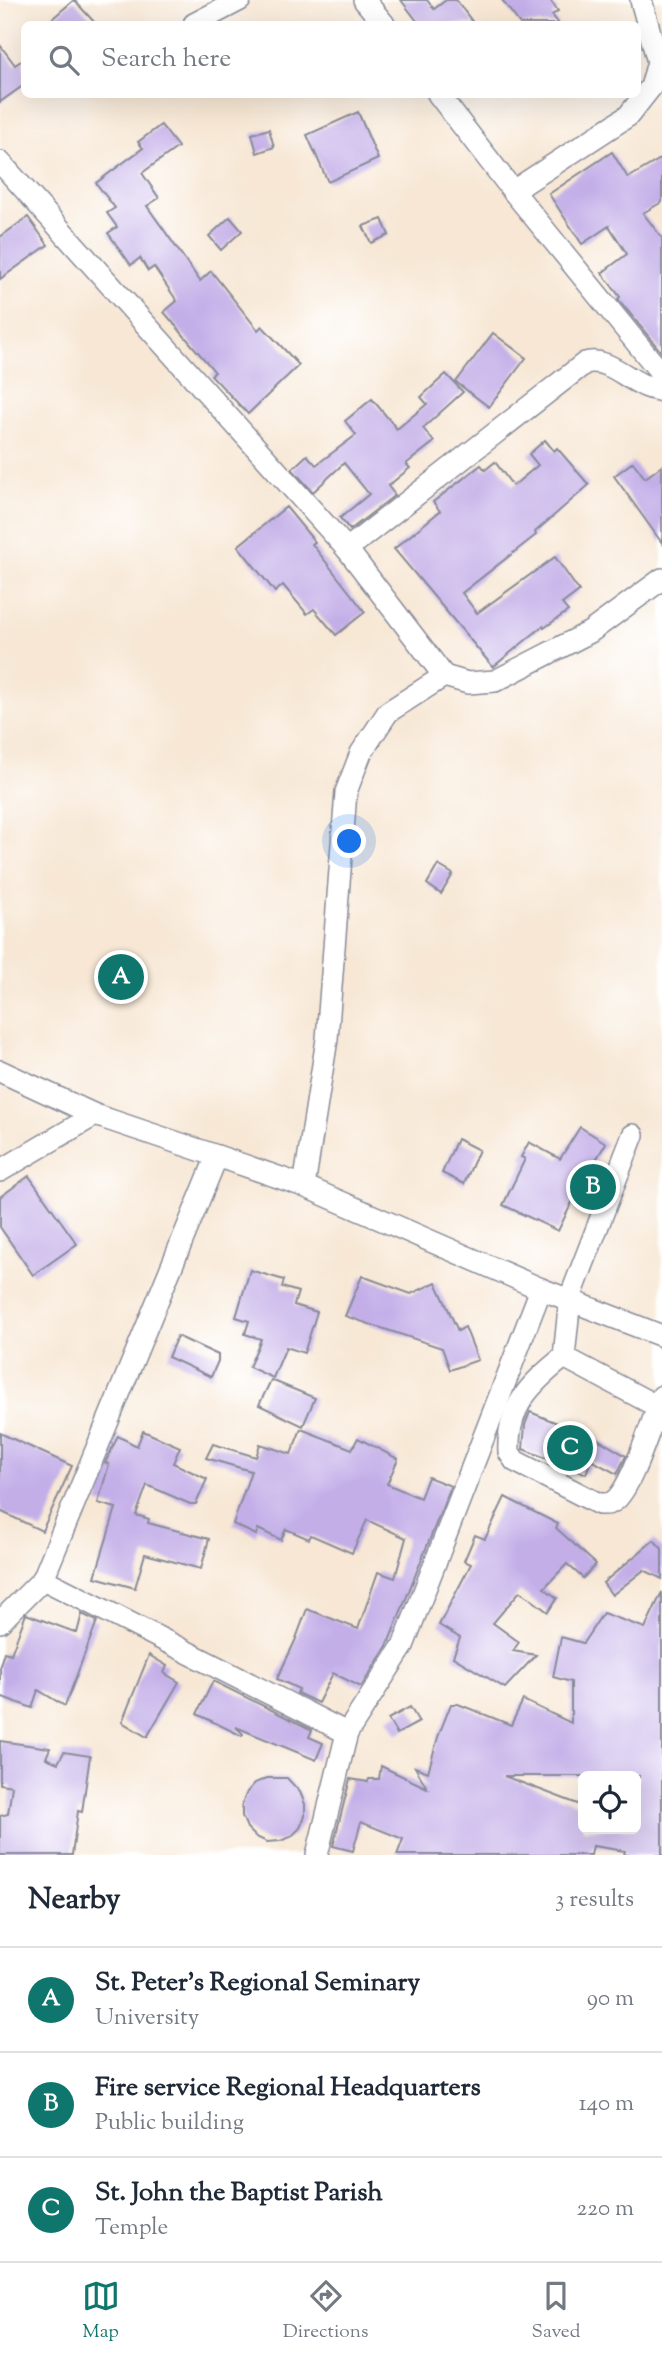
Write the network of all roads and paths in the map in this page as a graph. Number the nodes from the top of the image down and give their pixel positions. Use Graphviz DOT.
graph roads {
  1 [pos="240,0"];
  2 [pos="365,0"];
  3 [pos="641,0"];
  4 [pos="200,21"];
  5 [pos="381,21"];
  6 [pos="660,64"];
  7 [pos="441,98"];
  8 [pos="0,162"];
  9 [pos="513,191"];
  10 [pos="662,374"];
  11 [pos="662,391"];
  12 [pos="347,549"];
  13 [pos="662,579"];
  14 [pos="444,676"];
  15 [pos="0,1071"];
  16 [pos="95,1115"];
  17 [pos="634,1135"];
  18 [pos="217,1156"];
  19 [pos="0,1171"];
  20 [pos="304,1186"];
  21 [pos="541,1289"];
  22 [pos="570,1298"];
  23 [pos="662,1336"];
  24 [pos="564,1357"];
  25 [pos="660,1402"];
  26 [pos="43,1579"];
  27 [pos="0,1622"];
  28 [pos="347,1733"];
  29 [pos="317,1855"];
  1 -- 4 [label="street"];
  2 -- 5 [label="street"];
  3 -- 6 [label="street"];
  6 -- 9 [label="street"];
  7 -- 9 [label="street"];
  8 -- 12 [label="street"];
  9 -- 10 [label="street"];
  11 -- 12 [label="street"];
  12 -- 14 [label="street"];
  13 -- 14 [label="street"];
  14 -- 20 [label="street"];
  15 -- 16 [label="street"];
  16 -- 18 [label="street"];
  16 -- 19 [label="street"];
  17 -- 22 [label="street"];
  18 -- 20 [label="street"];
  18 -- 26 [label="street"];
  20 -- 21 [label="street"];
  21 -- 22 [label="street"];
  21 -- 28 [label="street"];
  22 -- 23 [label="street"];
  22 -- 24 [label="street"];
  24 -- 25 [label="street"];
  24 -- 25 [label="street"];
  26 -- 27 [label="street"];
  26 -- 28 [label="street"];
  28 -- 29 [label="street"];
}
